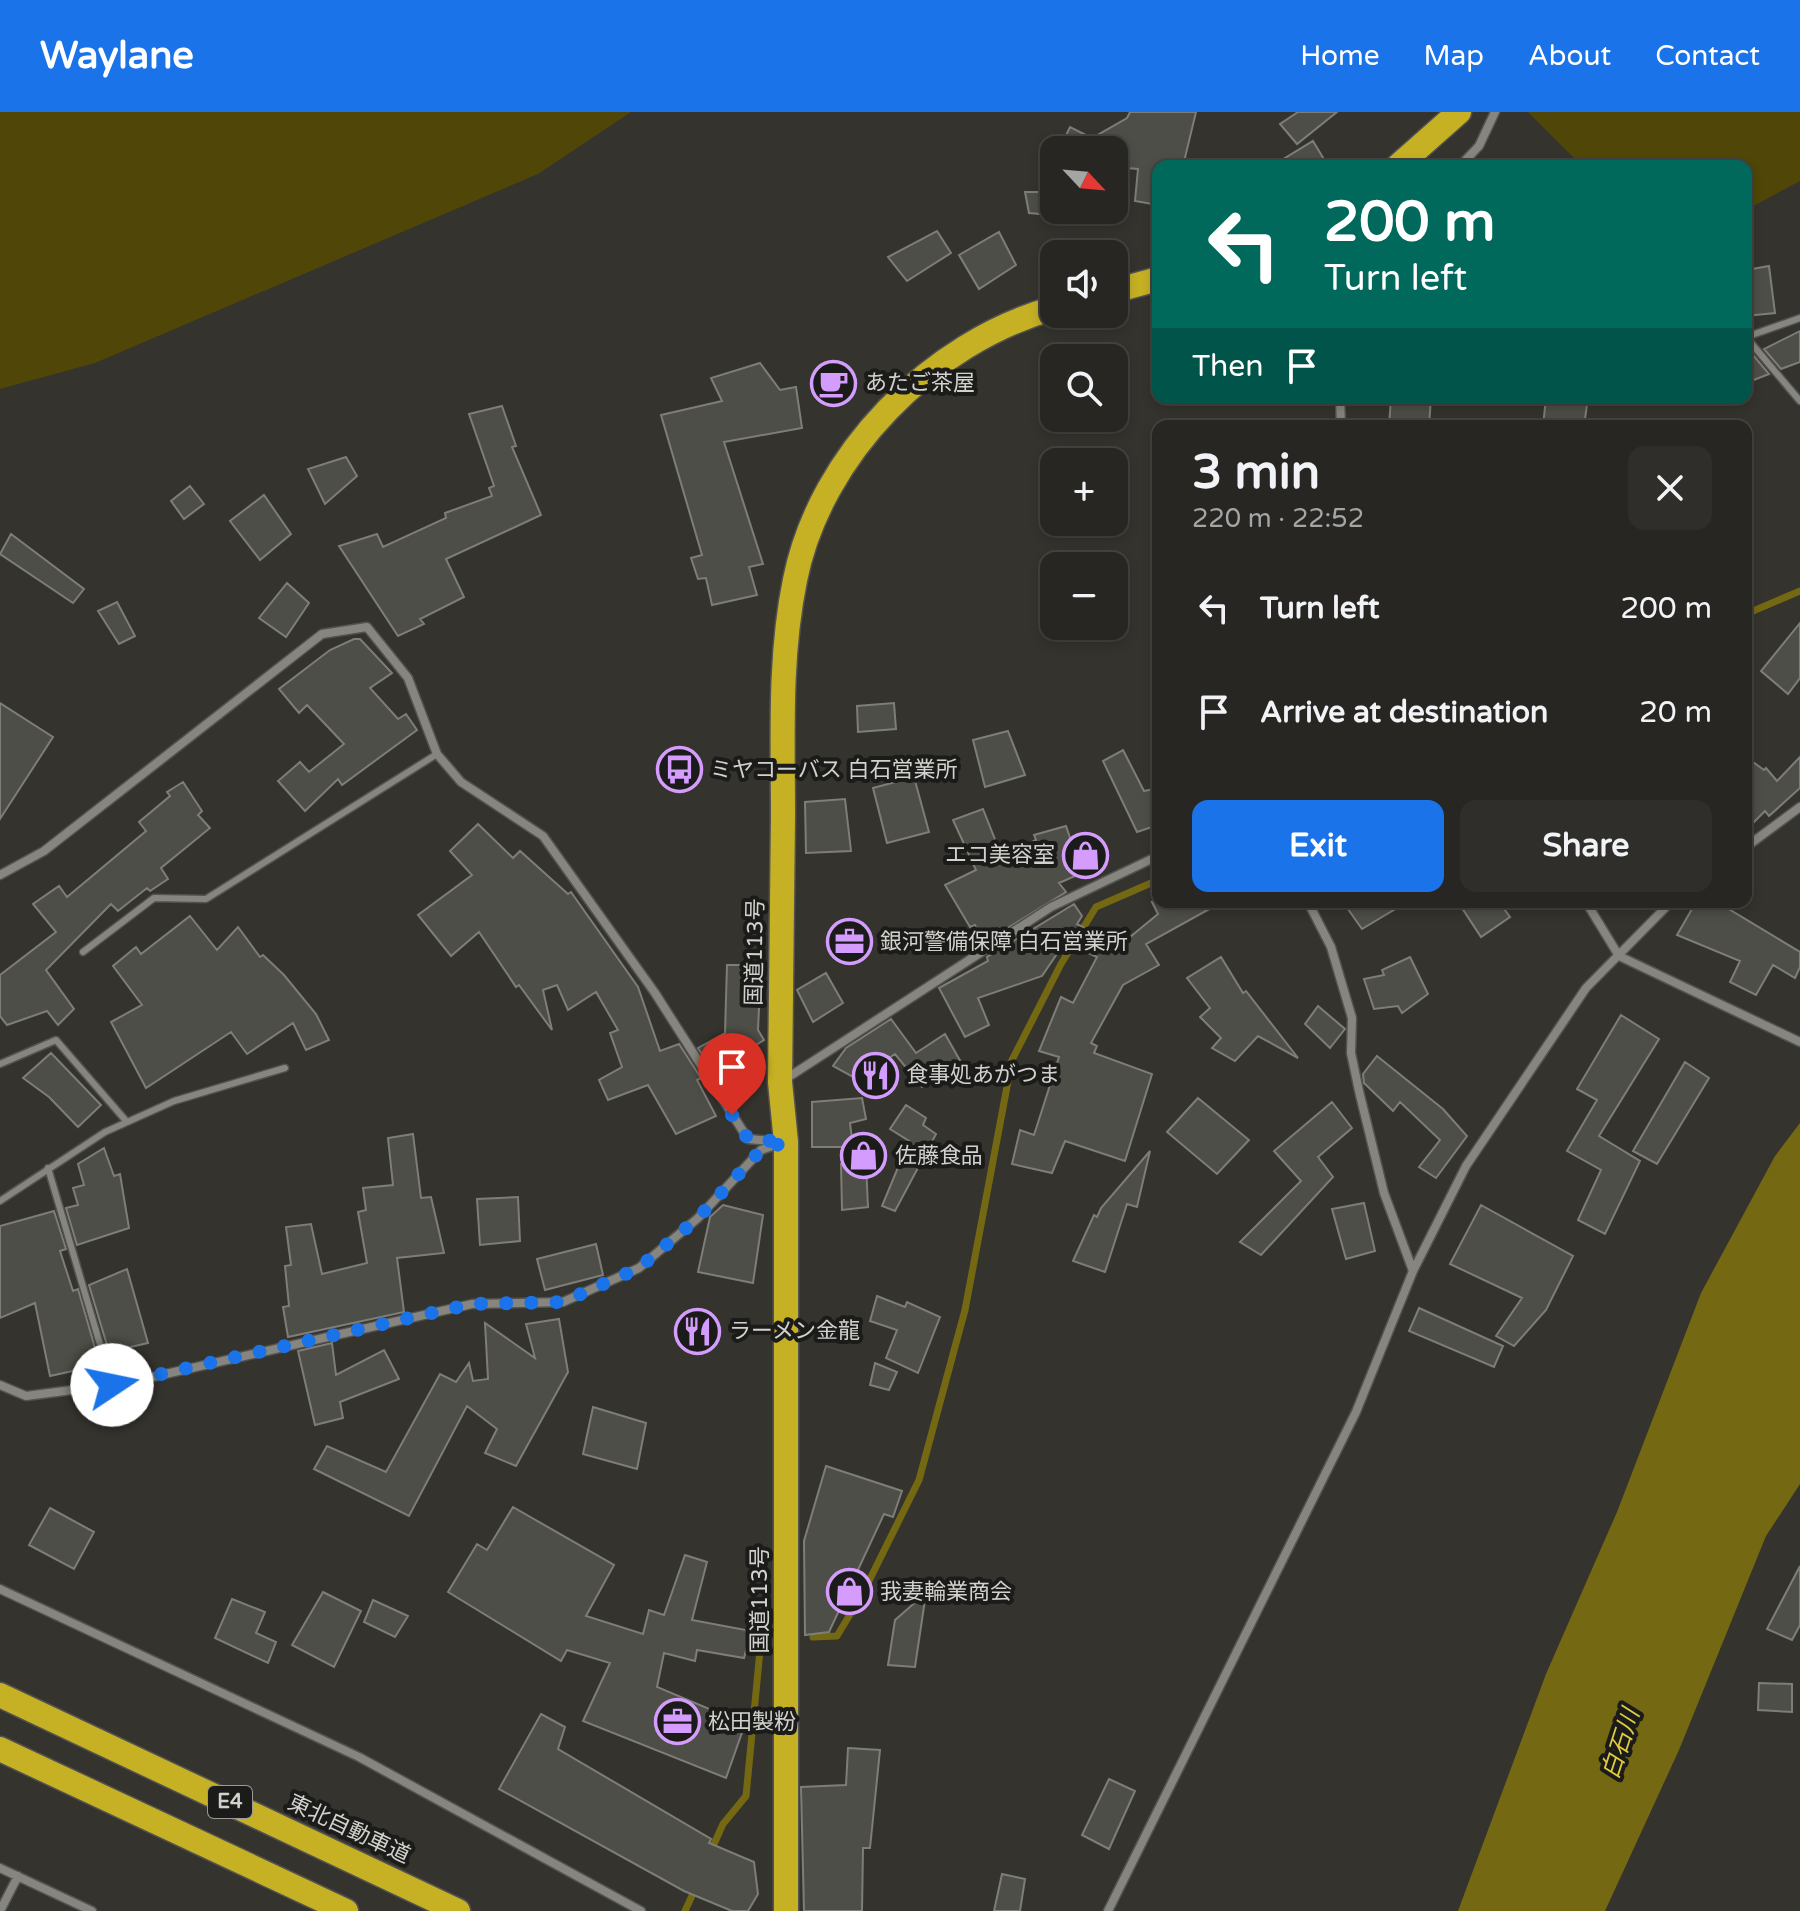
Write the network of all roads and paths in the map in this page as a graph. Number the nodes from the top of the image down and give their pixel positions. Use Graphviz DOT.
graph roads {
  1 [pos="1459,112"];
  2 [pos="1495,112"];
  3 [pos="1405,160"];
  4 [pos="1466,160"];
  5 [pos="1152,281"];
  6 [pos="1128,287"];
  7 [pos="1040,314"];
  8 [pos="1800,318"];
  9 [pos="1752,335"];
  10 [pos="1752,344"];
  11 [pos="1800,401"];
  12 [pos="437,754"];
  13 [pos="1800,807"];
  14 [pos="1752,843"];
  15 [pos="1152,859"];
  16 [pos="0,875"];
  17 [pos="1311,908"];
  18 [pos="1590,908"];
  19 [pos="1665,908"];
  20 [pos="83,952"];
  21 [pos="1619,956"];
  22 [pos="1800,1042"];
  23 [pos="0,1064"];
  24 [pos="285,1068"];
  25 [pos="780,1082"];
  26 [pos="127,1122"];
  27 [pos="786,1142"];
  28 [pos="48,1168"];
  29 [pos="0,1201"];
  30 [pos="1413,1271"];
  31 [pos="0,1385"];
  32 [pos="112,1385"];
  33 [pos="0,1589"];
  34 [pos="0,1695"];
  35 [pos="0,1749"];
  36 [pos="0,1868"];
  37 [pos="18,1876"];
  38 [pos="0,1911"];
  39 [pos="92,1911"];
  40 [pos="346,1911"];
  41 [pos="458,1911"];
  42 [pos="641,1911"];
  43 [pos="786,1911"];
  44 [pos="1108,1911"];
  1 -- 3 [label="highway"];
  2 -- 4 [label="street"];
  5 -- 6 [label="highway"];
  7 -- 25 [label="highway, 国道113号"];
  8 -- 9 [label="lane"];
  10 -- 11 [label="lane"];
  12 -- 16 [label="street"];
  12 -- 20 [label="lane"];
  12 -- 27 [label="street"];
  13 -- 14 [label="street"];
  15 -- 25 [label="street"];
  17 -- 30 [label="street"];
  18 -- 21 [label="street"];
  19 -- 21 [label="street"];
  21 -- 22 [label="street"];
  21 -- 30 [label="street"];
  23 -- 26 [label="lane"];
  24 -- 26 [label="lane"];
  25 -- 27 [label="highway, 国道113号"];
  26 -- 28 [label="lane"];
  27 -- 32 [label="street"];
  27 -- 43 [label="highway, 国道113号"];
  28 -- 29 [label="lane"];
  28 -- 32 [label="lane"];
  30 -- 44 [label="street"];
  31 -- 32 [label="street"];
  33 -- 42 [label="street"];
  34 -- 41 [label="highway, 東北自動車道 / E4"];
  35 -- 40 [label="highway, E4"];
  36 -- 37 [label="street"];
  37 -- 38 [label="street"];
  37 -- 39 [label="street"];
}
